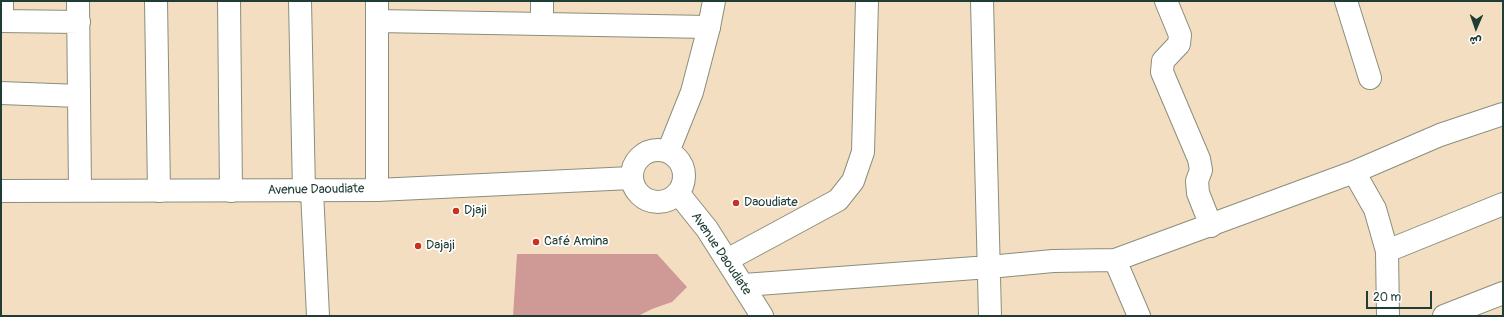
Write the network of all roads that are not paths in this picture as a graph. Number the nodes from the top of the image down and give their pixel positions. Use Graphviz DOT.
graph roads {
  1 [pos="2,1"];
  2 [pos="156,1"];
  3 [pos="229,1"];
  4 [pos="300,1"];
  5 [pos="542,1"];
  6 [pos="714,1"];
  7 [pos="867,1"];
  8 [pos="982,1"];
  9 [pos="1166,1"];
  10 [pos="1346,1"];
  11 [pos="78,11"];
  12 [pos="377,11"];
  13 [pos="1,21"];
  14 [pos="542,23"];
  15 [pos="709,27"];
  16 [pos="1370,78"];
  17 [pos="1,94"];
  18 [pos="79,96"];
  19 [pos="1503,114"];
  20 [pos="668,152"];
  21 [pos="1354,172"];
  22 [pos="631,178"];
  23 [pos="80,190"];
  24 [pos="376,190"];
  25 [pos="1,191"];
  26 [pos="159,191"];
  27 [pos="231,191"];
  28 [pos="308,191"];
  29 [pos="678,193"];
  30 [pos="1503,204"];
  31 [pos="1211,226"];
  32 [pos="1387,251"];
  33 [pos="728,260"];
  34 [pos="1115,260"];
  35 [pos="989,267"];
  36 [pos="744,285"];
  37 [pos="1503,293"];
  38 [pos="318,316"];
  39 [pos="762,316"];
  40 [pos="990,316"];
  41 [pos="1139,316"];
  42 [pos="1388,316"];
  43 [pos="1444,316"];
  1 -- 13 [label="street"];
  2 -- 26 [label="street"];
  3 -- 27 [label="street"];
  4 -- 28 [label="street"];
  5 -- 14 [label="street"];
  6 -- 15 [label="street"];
  7 -- 33 [label="street"];
  8 -- 35 [label="street"];
  9 -- 31 [label="street"];
  10 -- 16 [label="street"];
  11 -- 13 [label="street"];
  11 -- 18 [label="street"];
  12 -- 14 [label="street"];
  12 -- 24 [label="street"];
  14 -- 15 [label="street"];
  15 -- 20 [label="street"];
  17 -- 18 [label="street"];
  18 -- 23 [label="street"];
  19 -- 21 [label="street"];
  20 -- 22 [label="street"];
  20 -- 29 [label="street"];
  21 -- 31 [label="street"];
  21 -- 32 [label="street"];
  22 -- 24 [label="street, Avenue Daoudiate"];
  22 -- 29 [label="street"];
  23 -- 25 [label="street, Avenue Daoudiate"];
  23 -- 26 [label="street, Avenue Daoudiate"];
  24 -- 28 [label="street, Avenue Daoudiate"];
  26 -- 27 [label="street, Avenue Daoudiate"];
  27 -- 28 [label="street, Avenue Daoudiate"];
  28 -- 38 [label="street"];
  29 -- 33 [label="street, Avenue Daoudiate"];
  30 -- 32 [label="street"];
  31 -- 34 [label="street"];
  32 -- 42 [label="street"];
  33 -- 36 [label="street, Avenue Daoudiate"];
  34 -- 35 [label="street"];
  34 -- 41 [label="street"];
  35 -- 36 [label="street"];
  35 -- 40 [label="street"];
  36 -- 39 [label="street, Avenue Daoudiate"];
  37 -- 43 [label="street"];
}
